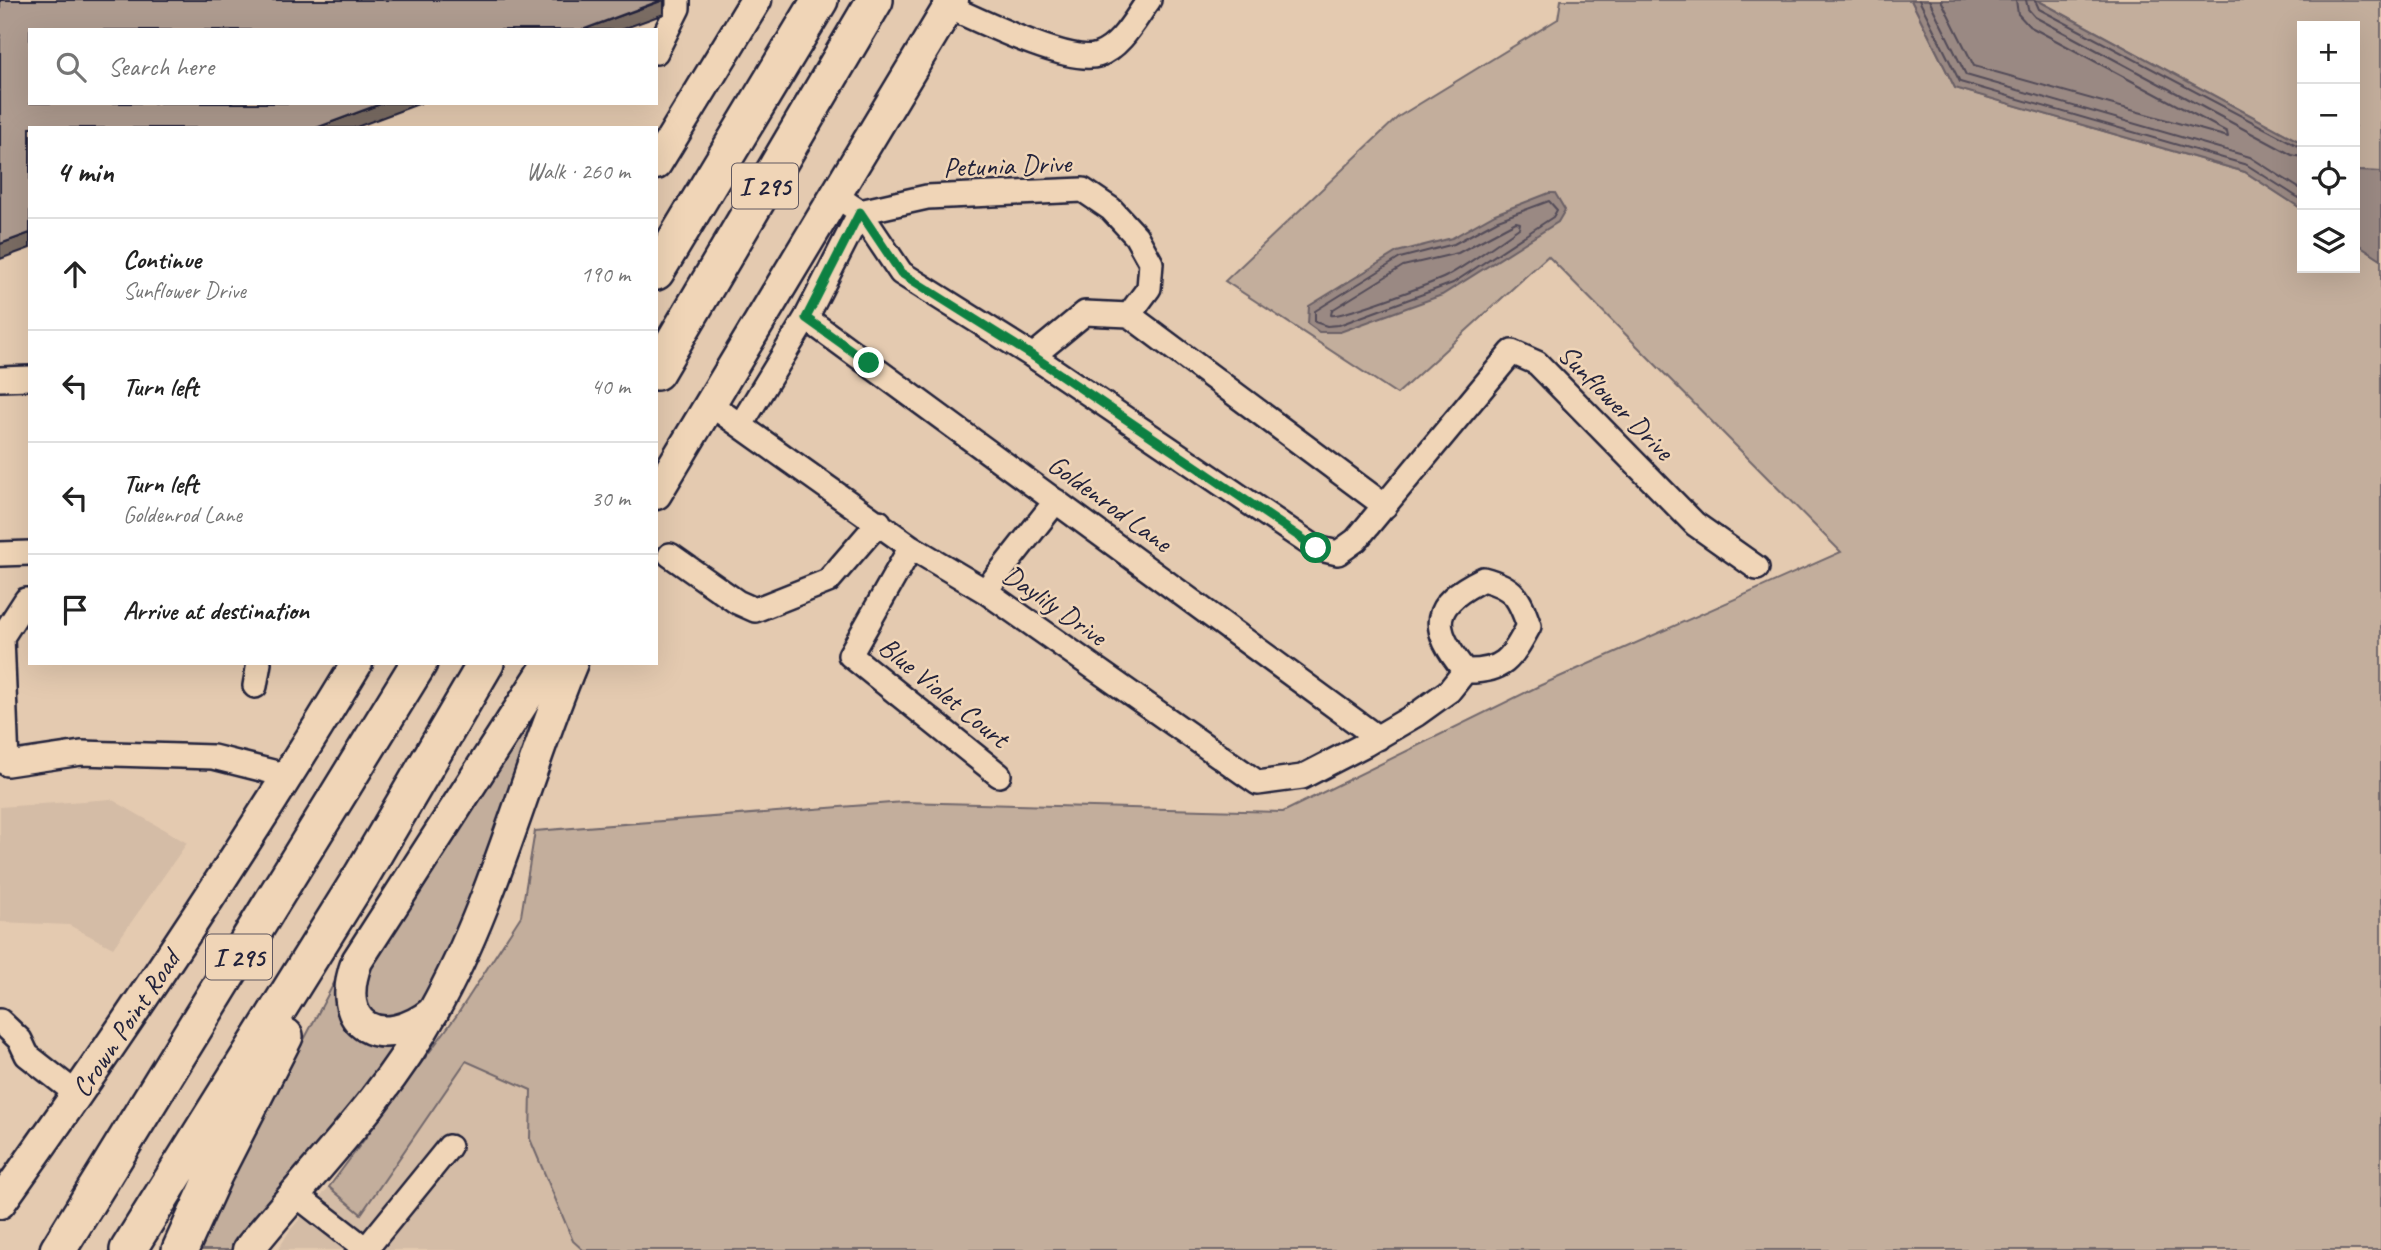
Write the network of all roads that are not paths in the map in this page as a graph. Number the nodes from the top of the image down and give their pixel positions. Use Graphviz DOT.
graph roads {
  1 [pos="678,0"];
  2 [pos="756,0"];
  3 [pos="820,0"];
  4 [pos="875,0"];
  5 [pos="1149,0"];
  6 [pos="951,3"];
  7 [pos="658,48"];
  8 [pos="658,160"];
  9 [pos="835,195"];
  10 [pos="860,212"];
  11 [pos="658,269"];
  12 [pos="1129,315"];
  13 [pos="806,318"];
  14 [pos="1033,356"];
  15 [pos="658,369"];
  16 [pos="28,378"];
  17 [pos="0,379"];
  18 [pos="710,404"];
  19 [pos="742,423"];
  20 [pos="658,491"];
  21 [pos="1056,500"];
  22 [pos="1385,506"];
  23 [pos="879,522"];
  24 [pos="911,547"];
  25 [pos="28,553"];
  26 [pos="0,554"];
  27 [pos="670,555"];
  28 [pos="1757,568"];
  29 [pos="985,592"];
  30 [pos="28,600"];
  31 [pos="259,665"];
  32 [pos="356,665"];
  33 [pos="418,665"];
  34 [pos="485,665"];
  35 [pos="548,665"];
  36 [pos="571,665"];
  37 [pos="1465,671"];
  38 [pos="255,686"];
  39 [pos="1378,737"];
  40 [pos="289,775"];
  41 [pos="999,775"];
  42 [pos="405,801"];
  43 [pos="433,1012"];
  44 [pos="0,1021"];
  45 [pos="78,1094"];
  46 [pos="449,1147"];
  47 [pos="295,1194"];
  48 [pos="0,1202"];
  49 [pos="366,1249"];
  50 [pos="58,1250"];
  51 [pos="128,1250"];
  52 [pos="180,1250"];
  53 [pos="248,1250"];
  1 -- 7 [label="street"];
  2 -- 8 [label="main road"];
  3 -- 11 [label="highway, I 295"];
  4 -- 15 [label="highway, I 295"];
  5 -- 6 [label="street"];
  6 -- 9 [label="main road"];
  9 -- 10 [label="street, Sunflower Drive"];
  9 -- 18 [label="main road"];
  10 -- 12 [label="street, Petunia Drive"];
  10 -- 13 [label="street"];
  10 -- 14 [label="street, Sunflower Drive"];
  12 -- 14 [label="street"];
  12 -- 22 [label="street"];
  13 -- 19 [label="street"];
  13 -- 21 [label="street, Goldenrod Lane"];
  14 -- 22 [label="street, Sunflower Drive"];
  16 -- 17 [label="street"];
  18 -- 19 [label="street, Daylily Drive"];
  18 -- 20 [label="main road"];
  19 -- 23 [label="street, Daylily Drive"];
  21 -- 29 [label="street"];
  21 -- 39 [label="street, Goldenrod Lane"];
  22 -- 28 [label="street, Sunflower Drive"];
  23 -- 24 [label="street, Daylily Drive"];
  23 -- 27 [label="street"];
  24 -- 29 [label="street, Daylily Drive"];
  24 -- 41 [label="street, Blue Violet Court"];
  25 -- 26 [label="street"];
  29 -- 39 [label="street, Daylily Drive"];
  30 -- 40 [label="street"];
  31 -- 38 [label="street"];
  32 -- 40 [label="main road, Crown Point Road"];
  33 -- 50 [label="highway, I 295"];
  34 -- 42 [label="highway, I 295"];
  35 -- 43 [label="main road"];
  36 -- 43 [label="main road"];
  37 -- 39 [label="street, Daylily Drive"];
  40 -- 45 [label="main road, Crown Point Road"];
  42 -- 51 [label="highway, I 295"];
  42 -- 52 [label="highway"];
  43 -- 47 [label="main road"];
  44 -- 45 [label="street"];
  45 -- 48 [label="main road, Crown Point Road"];
  46 -- 49 [label="street"];
  47 -- 49 [label="street"];
  47 -- 53 [label="main road"];
}
